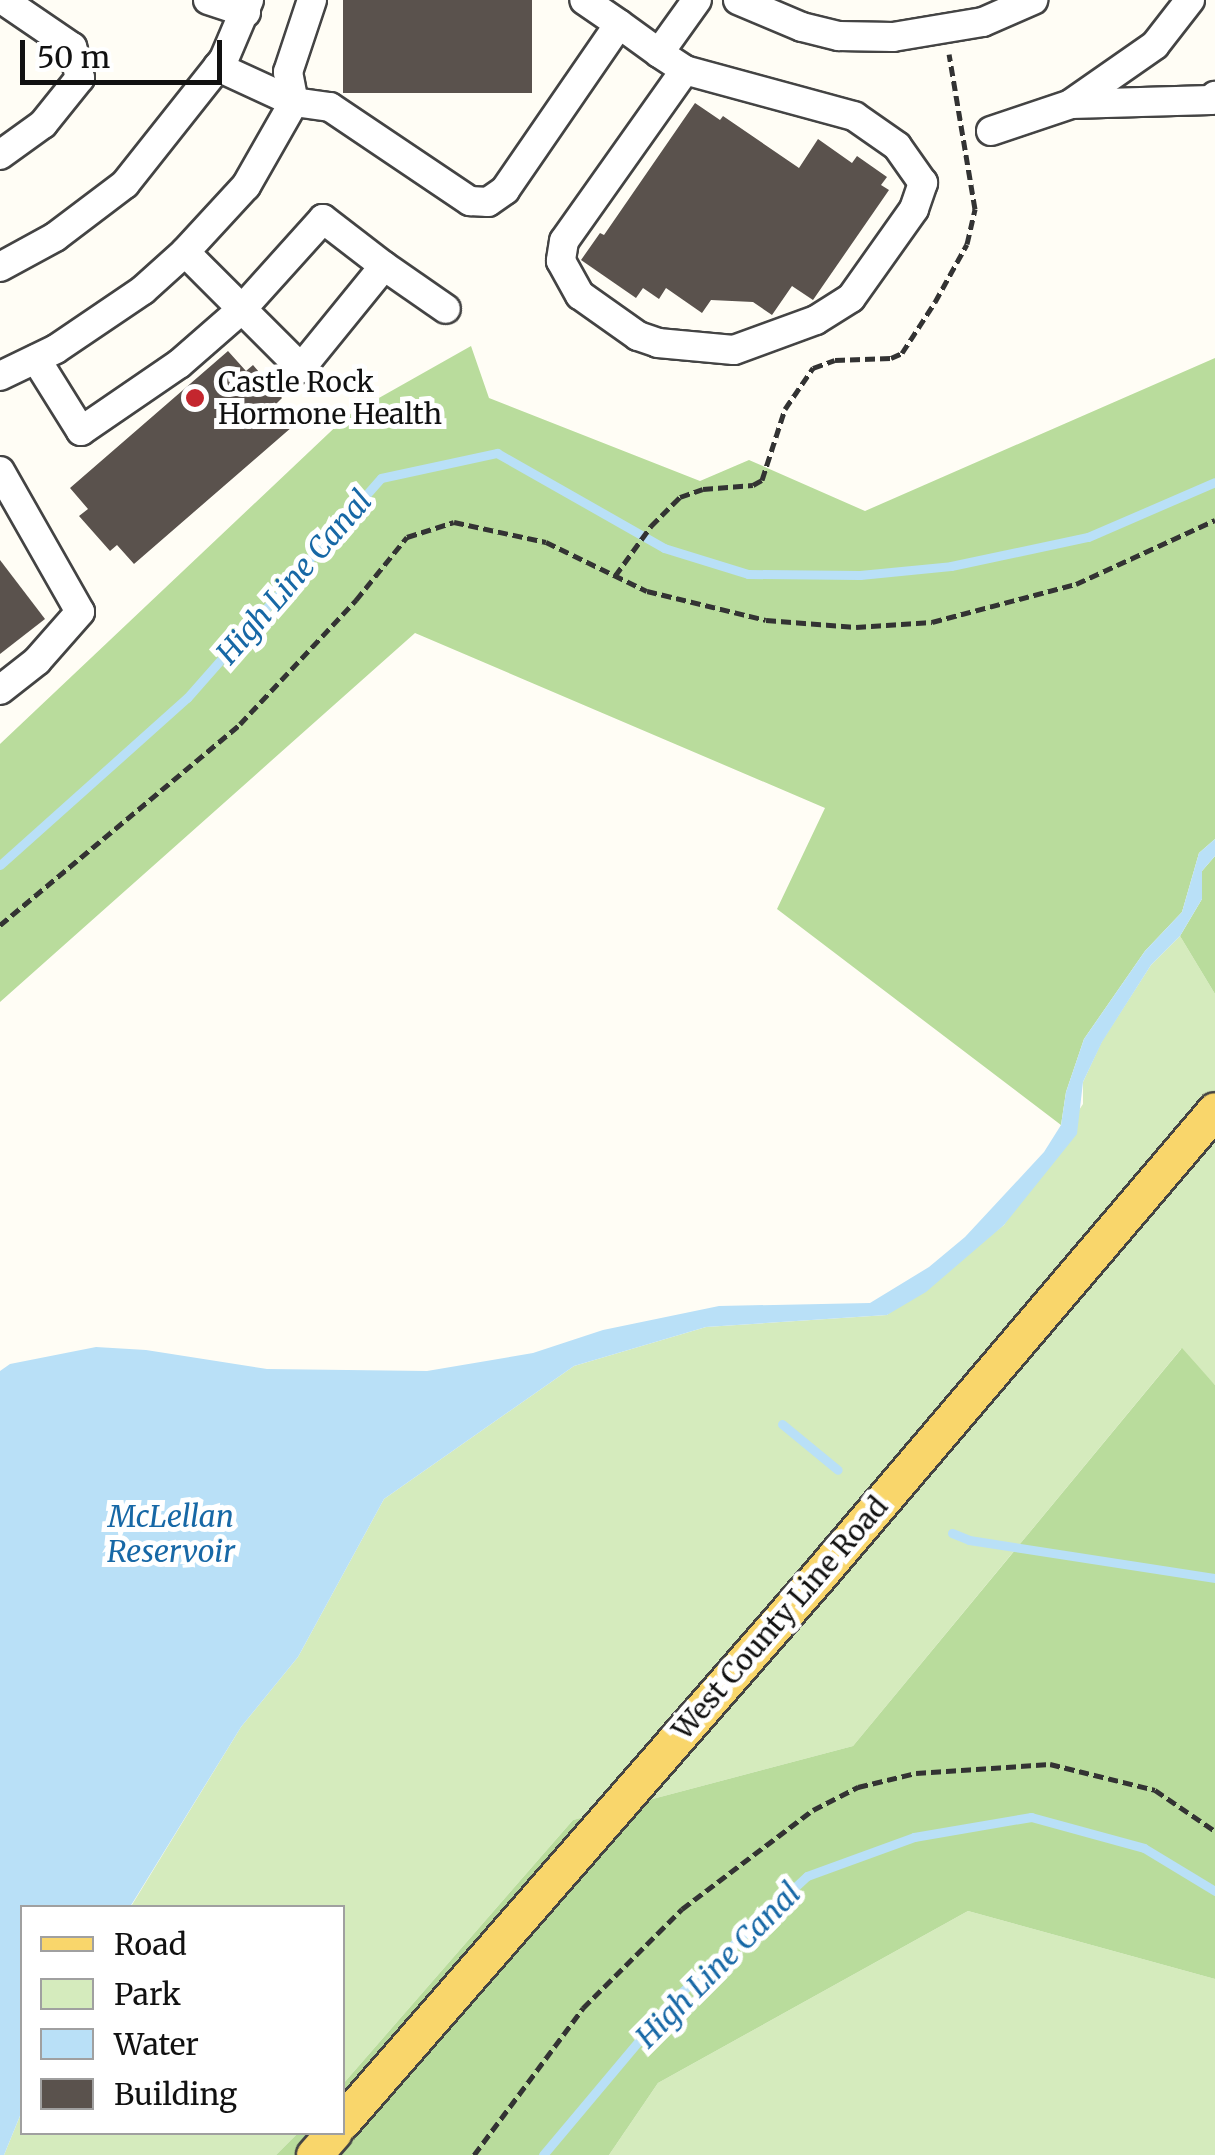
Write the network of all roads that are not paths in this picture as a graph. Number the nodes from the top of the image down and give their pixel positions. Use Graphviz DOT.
graph roads {
  1 [pos="3,0"];
  2 [pos="208,0"];
  3 [pos="312,0"];
  4 [pos="584,0"];
  5 [pos="697,0"];
  6 [pos="738,0"];
  7 [pos="1033,0"];
  8 [pos="1190,0"];
  9 [pos="248,6"];
  10 [pos="619,24"];
  11 [pos="659,53"];
  12 [pos="218,68"];
  13 [pos="685,70"];
  14 [pos="1215,96"];
  15 [pos="294,102"];
  16 [pos="1071,104"];
  17 [pos="991,131"];
  18 [pos="0,155"];
  19 [pos="186,252"];
  20 [pos="384,266"];
  21 [pos="0,268"];
  22 [pos="242,309"];
  23 [pos="446,309"];
  24 [pos="36,359"];
  25 [pos="0,376"];
  26 [pos="0,471"];
  27 [pos="0,690"];
  28 [pos="1215,1110"];
  29 [pos="345,2119"];
  30 [pos="331,2135"];
  31 [pos="314,2155"];
  1 -- 18 [label="street"];
  2 -- 9 [label="street"];
  3 -- 15 [label="street"];
  4 -- 10 [label="street"];
  5 -- 11 [label="street"];
  6 -- 7 [label="street"];
  8 -- 16 [label="street"];
  9 -- 12 [label="street"];
  10 -- 11 [label="street"];
  10 -- 15 [label="street"];
  11 -- 13 [label="street"];
  12 -- 15 [label="street"];
  12 -- 21 [label="street"];
  13 -- 13 [label="street"];
  14 -- 16 [label="street"];
  15 -- 19 [label="street"];
  16 -- 17 [label="street"];
  19 -- 22 [label="street"];
  19 -- 24 [label="street"];
  20 -- 22 [label="street"];
  20 -- 22 [label="street"];
  20 -- 23 [label="street"];
  22 -- 24 [label="street"];
  24 -- 25 [label="street"];
  26 -- 27 [label="street"];
  28 -- 29 [label="main road, West County Line Road"];
  30 -- 31 [label="main road"];
}
